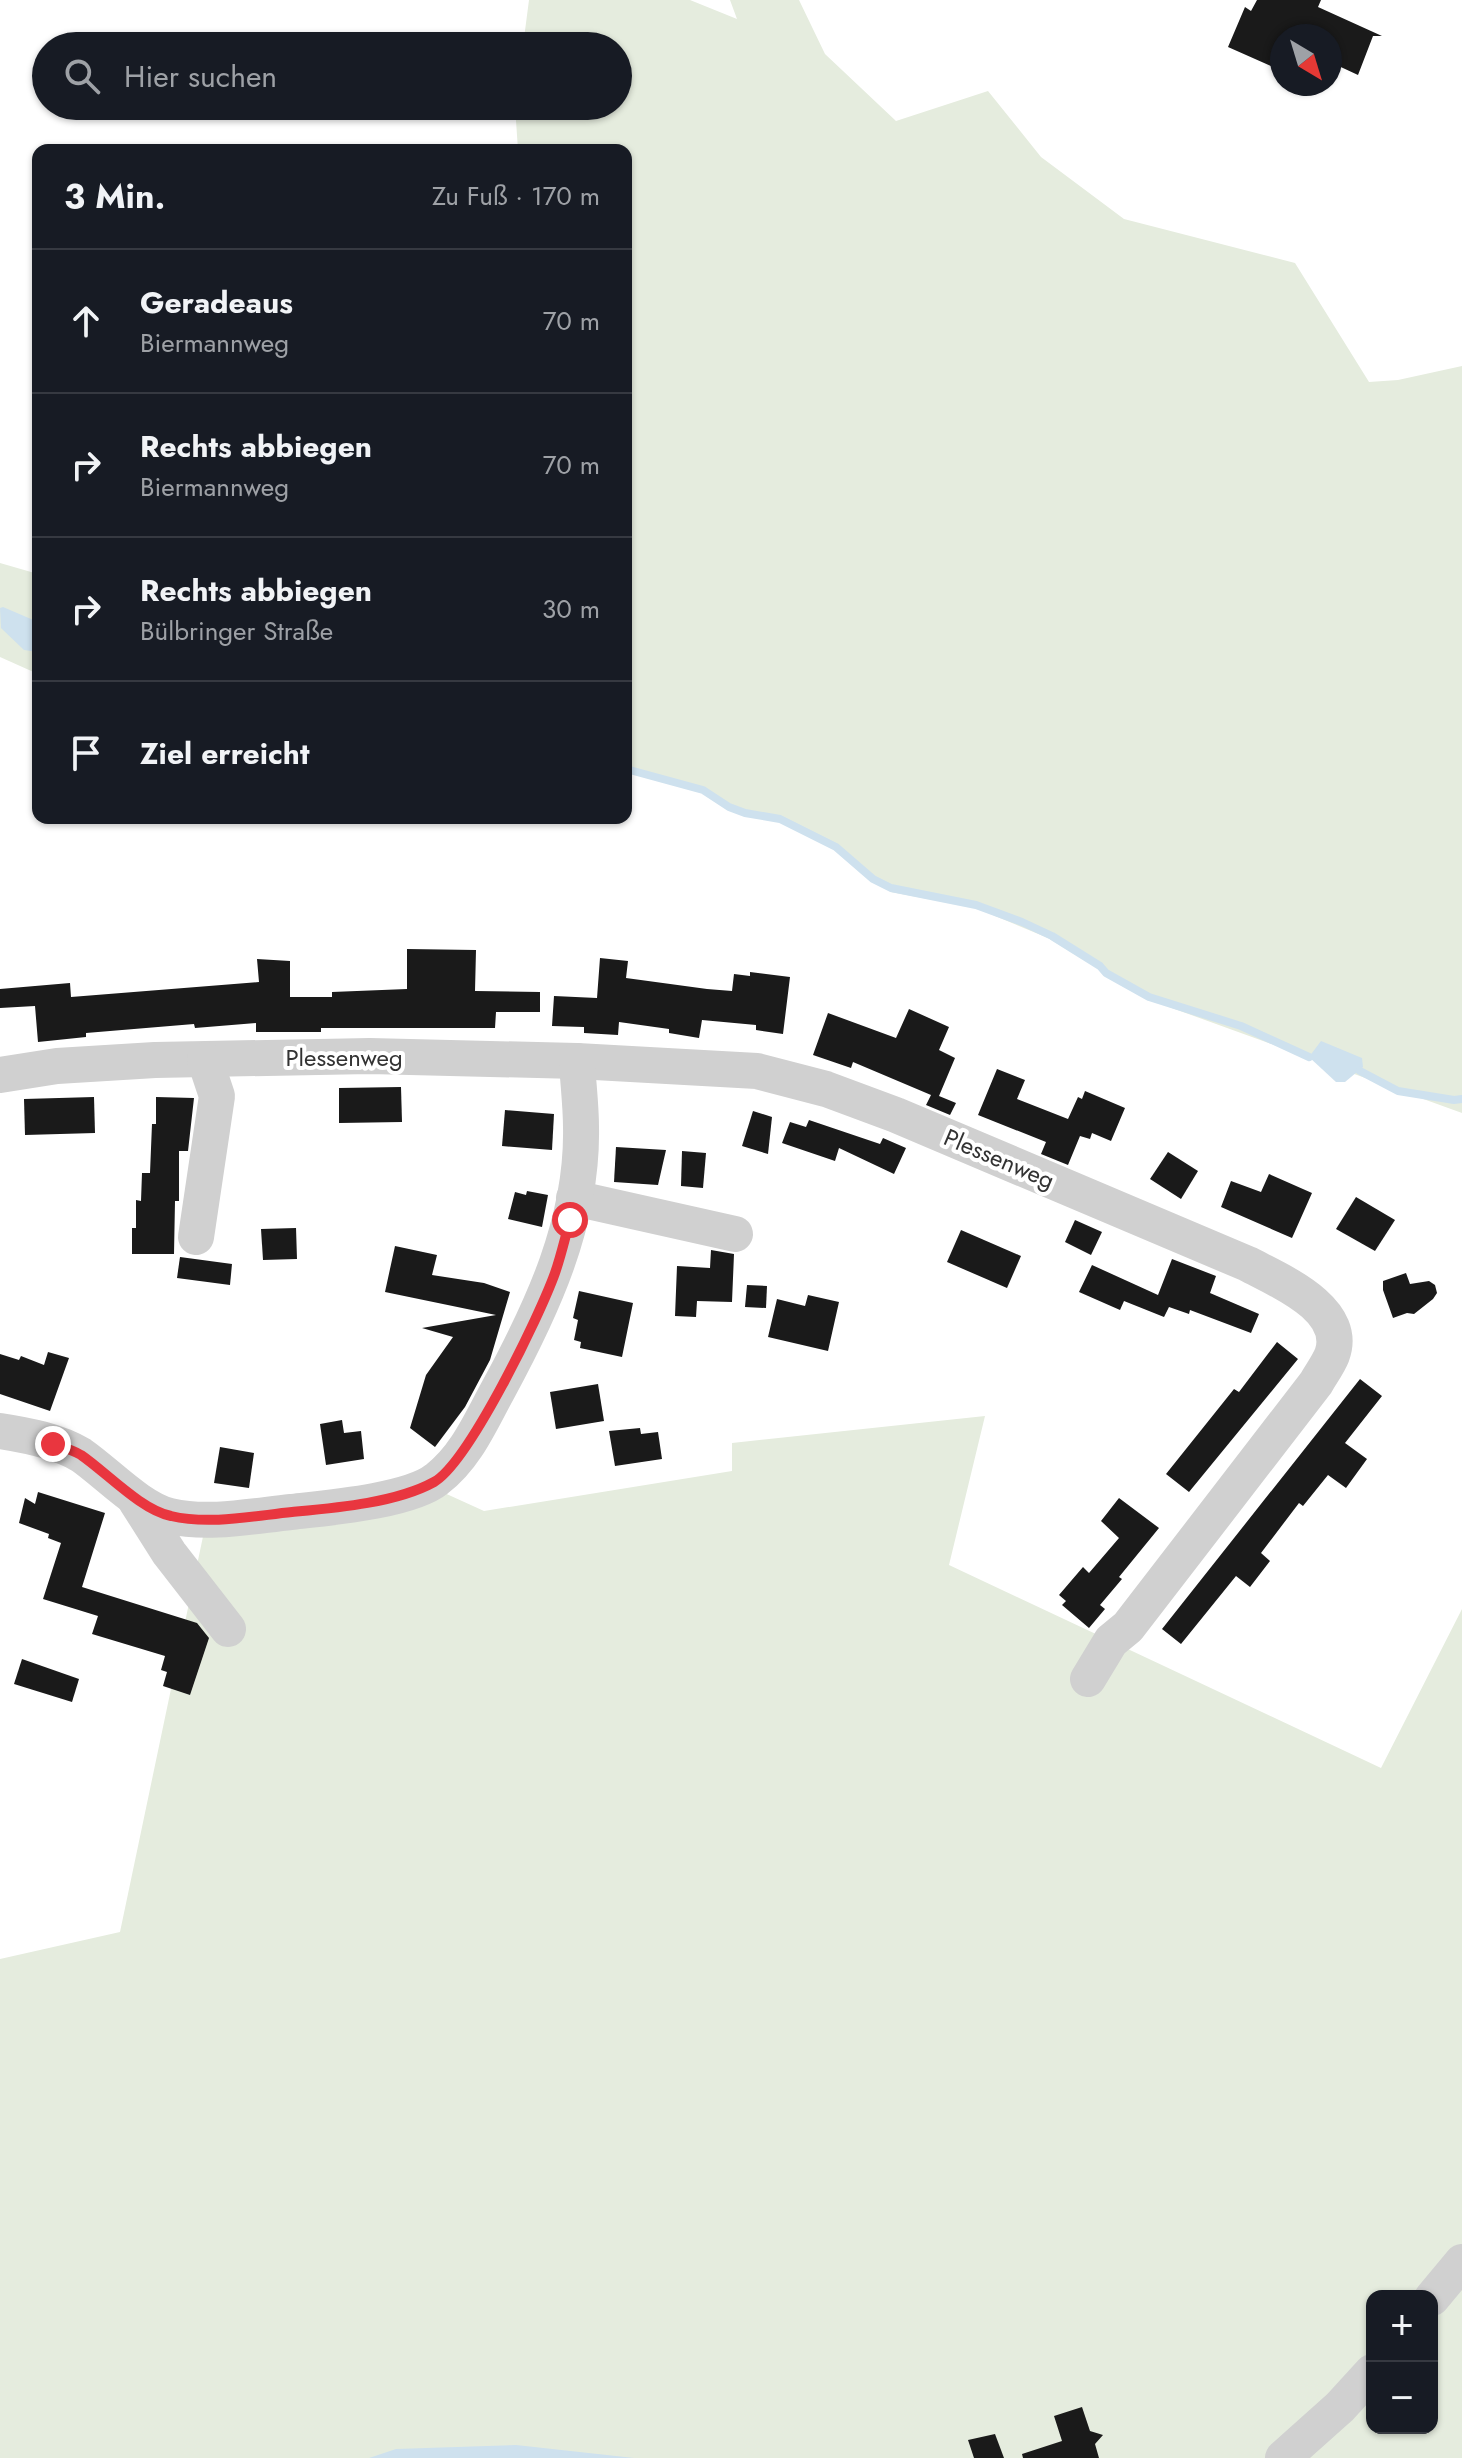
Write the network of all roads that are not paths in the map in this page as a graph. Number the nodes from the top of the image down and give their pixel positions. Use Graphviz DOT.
graph roads {
  1 [pos="205,1060"];
  2 [pos="577,1061"];
  3 [pos="0,1075"];
  4 [pos="574,1198"];
  5 [pos="735,1234"];
  6 [pos="196,1237"];
  7 [pos="0,1431"];
  8 [pos="133,1496"];
  9 [pos="228,1629"];
  10 [pos="1088,1679"];
  11 [pos="1462,2262"];
  12 [pos="1438,2291"];
  13 [pos="1366,2378"];
  14 [pos="1283,2458"];
  1 -- 2 [label="street, Plessenweg"];
  1 -- 3 [label="street, Plessenweg"];
  1 -- 6 [label="street"];
  2 -- 4 [label="street"];
  2 -- 10 [label="street, Plessenweg"];
  4 -- 5 [label="street"];
  4 -- 8 [label="street"];
  7 -- 8 [label="street"];
  8 -- 9 [label="street"];
  11 -- 12 [label="street"];
  13 -- 14 [label="street"];
}
